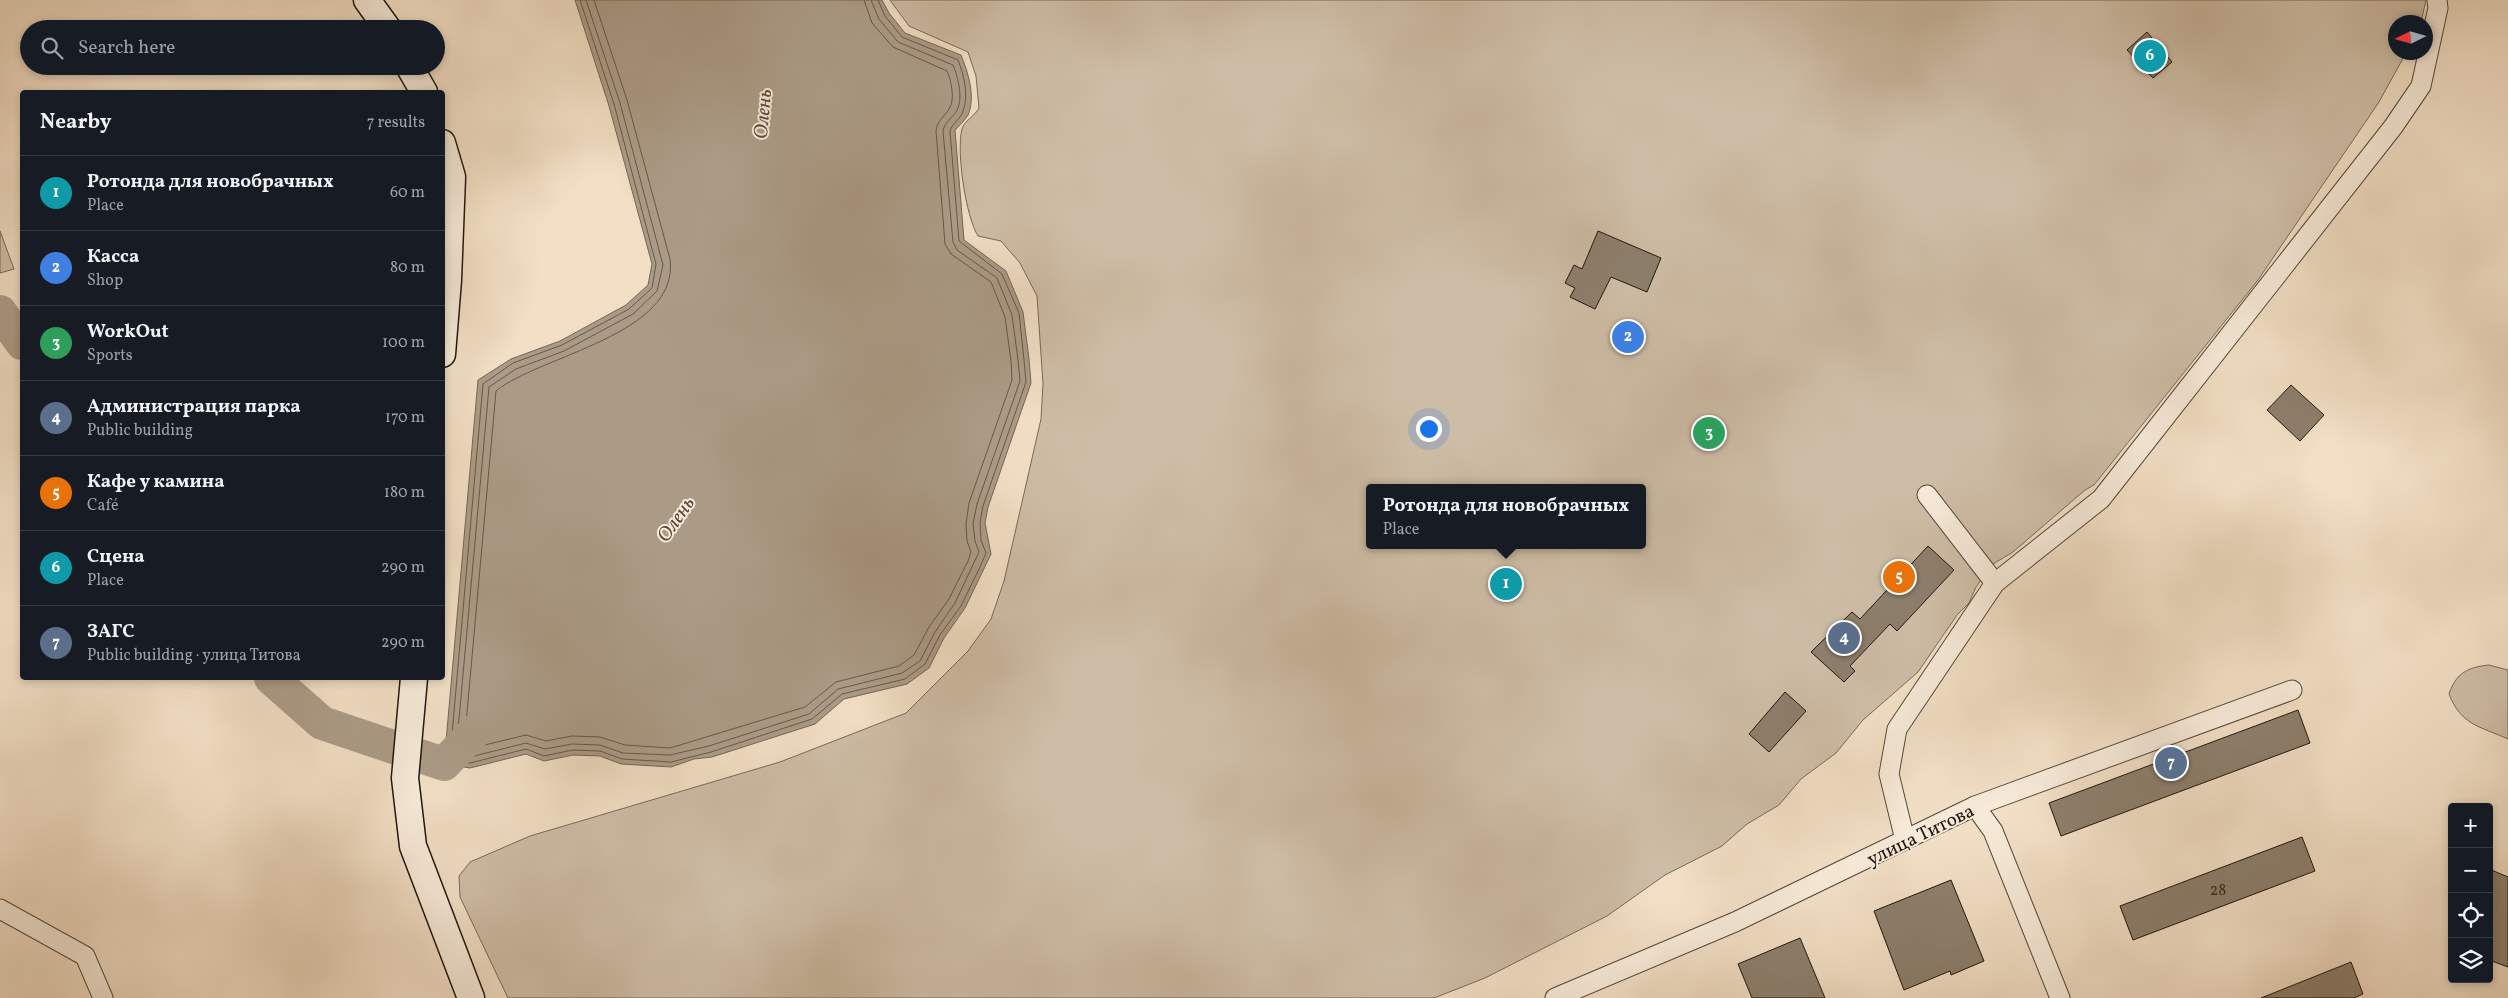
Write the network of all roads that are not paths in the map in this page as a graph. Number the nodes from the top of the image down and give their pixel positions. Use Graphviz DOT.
graph roads {
  1 [pos="367,0"];
  2 [pos="2437,0"];
  3 [pos="381,20"];
  4 [pos="414,75"];
  5 [pos="423,90"];
  6 [pos="445,154"];
  7 [pos="445,317"];
  8 [pos="1927,495"];
  9 [pos="1995,583"];
  10 [pos="414,680"];
  11 [pos="2292,690"];
  12 [pos="1975,806"];
  13 [pos="1905,840"];
  14 [pos="0,909"];
  15 [pos="103,998"];
  16 [pos="471,998"];
  17 [pos="1555,998"];
  18 [pos="2060,998"];
  1 -- 3 [label="main road"];
  2 -- 9 [label="street"];
  4 -- 5 [label="main road"];
  6 -- 7 [label="main road"];
  8 -- 9 [label="street"];
  9 -- 13 [label="street"];
  10 -- 16 [label="main road"];
  11 -- 12 [label="street, улица Титова"];
  12 -- 13 [label="street, улица Титова"];
  12 -- 18 [label="street"];
  13 -- 17 [label="street, улица Титова"];
  14 -- 15 [label="street"];
}
